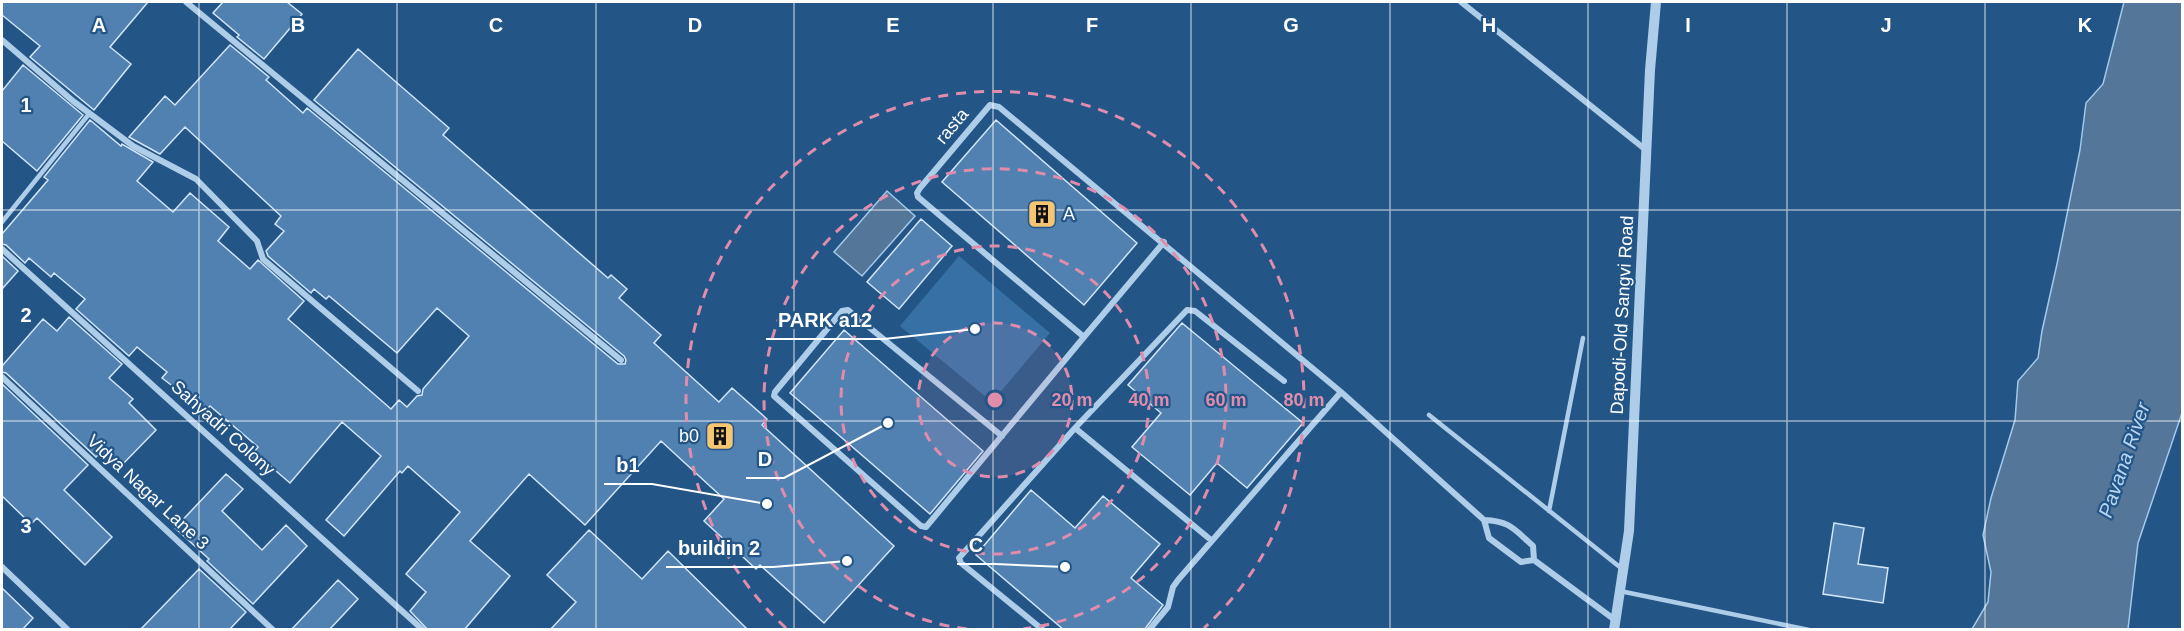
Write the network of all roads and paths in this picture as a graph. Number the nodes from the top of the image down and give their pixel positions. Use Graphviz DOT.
graph roads {
  1 [pos="186,2"];
  2 [pos="1461,2"];
  3 [pos="1656,2"];
  4 [pos="2,40"];
  5 [pos="89,114"];
  6 [pos="1646,150"];
  7 [pos="2,222"];
  8 [pos="1164,242"];
  9 [pos="2,249"];
  10 [pos="1084,337"];
  11 [pos="1583,338"];
  12 [pos="621,360"];
  13 [pos="2,377"];
  14 [pos="1284,381"];
  15 [pos="418,391"];
  16 [pos="1341,392"];
  17 [pos="1429,415"];
  18 [pos="1076,428"];
  19 [pos="1002,436"];
  20 [pos="1549,511"];
  21 [pos="1484,520"];
  22 [pos="1211,540"];
  23 [pos="1534,560"];
  24 [pos="2,567"];
  25 [pos="1623,570"];
  26 [pos="1620,591"];
  27 [pos="1615,625"];
  28 [pos="68,630"];
  29 [pos="273,630"];
  30 [pos="423,630"];
  31 [pos="1044,630"];
  32 [pos="1149,630"];
  33 [pos="1809,630"];
  1 -- 12 [label="street"];
  2 -- 6 [label="street"];
  3 -- 6 [label="street, Dapodi-Old Sangvi Road"];
  4 -- 5 [label="street"];
  5 -- 7 [label="lane"];
  5 -- 15 [label="street"];
  6 -- 25 [label="street, Dapodi-Old Sangvi Road"];
  8 -- 10 [label="street"];
  8 -- 10 [label="street, rasta"];
  8 -- 16 [label="street, rasta"];
  9 -- 30 [label="street, Sahyadri Colony"];
  10 -- 19 [label="street"];
  11 -- 20 [label="lane"];
  13 -- 29 [label="street, Vidya Nagar Lane 3"];
  14 -- 18 [label="street"];
  16 -- 21 [label="street, rasta"];
  16 -- 22 [label="street"];
  17 -- 20 [label="lane"];
  18 -- 22 [label="street"];
  18 -- 31 [label="street"];
  19 -- 19 [label="street"];
  20 -- 25 [label="lane"];
  21 -- 23 [label="street"];
  21 -- 23 [label="street"];
  22 -- 32 [label="street"];
  23 -- 27 [label="street"];
  24 -- 28 [label="street"];
  25 -- 26 [label="street, Dapodi-Old Sangvi Road"];
  26 -- 27 [label="street, Dapodi-Old Sangvi Road"];
  26 -- 33 [label="lane"];
}
